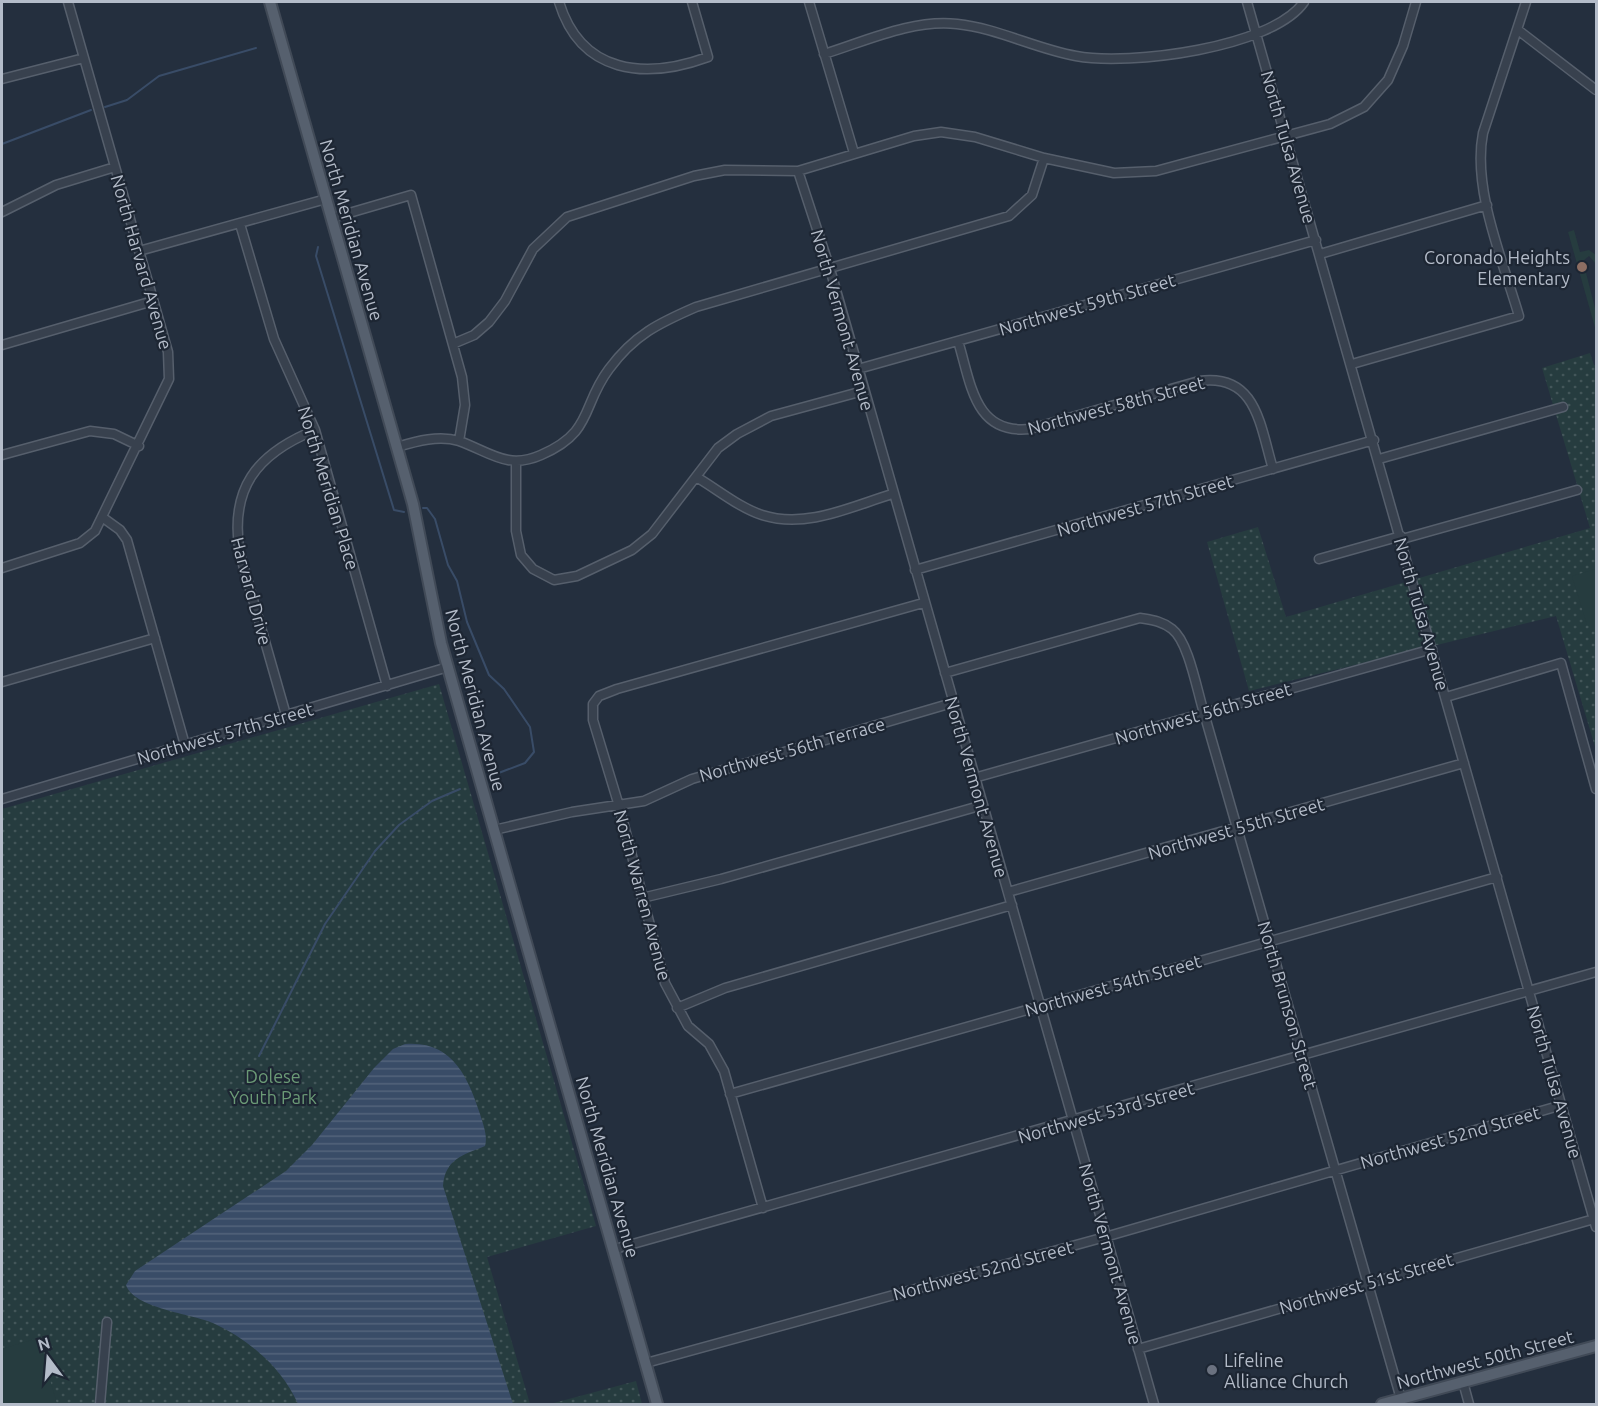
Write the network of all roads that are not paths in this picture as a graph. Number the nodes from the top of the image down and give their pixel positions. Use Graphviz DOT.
graph roads {
  1 [pos="68,2"];
  2 [pos="270,2"];
  3 [pos="559,2"];
  4 [pos="692,2"];
  5 [pos="809,2"];
  6 [pos="1247,2"];
  7 [pos="1304,2"];
  8 [pos="1416,2"];
  9 [pos="1526,2"];
  10 [pos="1518,30"];
  11 [pos="1257,35"];
  12 [pos="824,54"];
  13 [pos="84,58"];
  14 [pos="2,79"];
  15 [pos="1596,90"];
  16 [pos="1287,138"];
  17 [pos="854,153"];
  18 [pos="1044,158"];
  19 [pos="115,166"];
  20 [pos="798,171"];
  21 [pos="326,199"];
  22 [pos="1488,205"];
  23 [pos="2,212"];
  24 [pos="332,218"];
  25 [pos="240,224"];
  26 [pos="1316,240"];
  27 [pos="139,251"];
  28 [pos="1320,254"];
  29 [pos="830,269"];
  30 [pos="153,301"];
  31 [pos="958,341"];
  32 [pos="455,342"];
  33 [pos="2,345"];
  34 [pos="1352,364"];
  35 [pos="858,369"];
  36 [pos="863,391"];
  37 [pos="1563,406"];
  38 [pos="315,430"];
  39 [pos="1374,440"];
  40 [pos="459,441"];
  41 [pos="139,446"];
  42 [pos="397,447"];
  43 [pos="2,455"];
  44 [pos="1379,459"];
  45 [pos="516,462"];
  46 [pos="1273,469"];
  47 [pos="698,478"];
  48 [pos="1577,490"];
  49 [pos="892,494"];
  50 [pos="102,517"];
  51 [pos="1401,538"];
  52 [pos="1319,559"];
  53 [pos="2,568"];
  54 [pos="915,570"];
  55 [pos="923,603"];
  56 [pos="155,638"];
  57 [pos="1432,649"];
  58 [pos="448,667"];
  59 [pos="945,673"];
  60 [pos="2,682"];
  61 [pos="387,686"];
  62 [pos="1446,697"];
  63 [pos="952,703"];
  64 [pos="1204,713"];
  65 [pos="286,715"];
  66 [pos="185,745"];
  67 [pos="1464,763"];
  68 [pos="974,778"];
  69 [pos="1596,789"];
  70 [pos="2,799"];
  71 [pos="983,805"];
  72 [pos="619,806"];
  73 [pos="1237,827"];
  74 [pos="494,830"];
  75 [pos="1497,877"];
  76 [pos="1008,892"];
  77 [pos="642,898"];
  78 [pos="1012,905"];
  79 [pos="1269,941"];
  80 [pos="1596,972"];
  81 [pos="1529,991"];
  82 [pos="1040,1006"];
  83 [pos="677,1008"];
  84 [pos="1304,1055"];
  85 [pos="730,1094"];
  86 [pos="1562,1106"];
  87 [pos="1073,1122"];
  88 [pos="1334,1170"];
  89 [pos="763,1209"];
  90 [pos="1595,1223"];
  91 [pos="1105,1236"];
  92 [pos="615,1249"];
  93 [pos="1366,1283"];
  94 [pos="107,1322"];
  95 [pos="1596,1346"];
  96 [pos="1138,1349"];
  97 [pos="646,1363"];
  98 [pos="1462,1382"];
  99 [pos="1401,1399"];
  100 [pos="100,1404"];
  101 [pos="657,1404"];
  102 [pos="1154,1404"];
  103 [pos="1382,1404"];
  104 [pos="1469,1404"];
  1 -- 13 [label="street, North Harvard Avenue"];
  2 -- 21 [label="main road, North Meridian Avenue"];
  3 -- 4 [label="street"];
  5 -- 12 [label="street"];
  6 -- 11 [label="street, North Tulsa Avenue"];
  7 -- 11 [label="street"];
  8 -- 16 [label="street"];
  9 -- 10 [label="street"];
  10 -- 15 [label="street"];
  10 -- 22 [label="street"];
  11 -- 12 [label="street"];
  11 -- 16 [label="street, North Tulsa Avenue"];
  12 -- 17 [label="street"];
  13 -- 14 [label="street"];
  13 -- 19 [label="street, North Harvard Avenue"];
  16 -- 18 [label="street"];
  16 -- 26 [label="street, North Tulsa Avenue"];
  17 -- 18 [label="street"];
  17 -- 20 [label="street"];
  18 -- 29 [label="street"];
  19 -- 23 [label="street"];
  19 -- 27 [label="street, North Harvard Avenue"];
  20 -- 29 [label="street, North Vermont Avenue"];
  20 -- 32 [label="street"];
  21 -- 24 [label="main road, North Meridian Avenue"];
  21 -- 25 [label="street"];
  22 -- 28 [label="street"];
  22 -- 34 [label="street"];
  24 -- 32 [label="street"];
  24 -- 42 [label="main road, North Meridian Avenue"];
  25 -- 27 [label="street"];
  25 -- 38 [label="street, North Meridian Place"];
  26 -- 28 [label="street, North Tulsa Avenue"];
  26 -- 31 [label="street, Northwest 59th Street"];
  27 -- 30 [label="street, North Harvard Avenue"];
  28 -- 34 [label="street, North Tulsa Avenue"];
  29 -- 35 [label="street, North Vermont Avenue"];
  29 -- 45 [label="street"];
  30 -- 33 [label="street"];
  30 -- 41 [label="street, North Harvard Avenue"];
  31 -- 35 [label="street, Northwest 59th Street"];
  31 -- 46 [label="street, Northwest 58th Street"];
  32 -- 40 [label="street"];
  34 -- 39 [label="street, North Tulsa Avenue"];
  35 -- 36 [label="street, North Vermont Avenue"];
  36 -- 47 [label="street"];
  36 -- 49 [label="street, North Vermont Avenue"];
  37 -- 44 [label="street"];
  38 -- 61 [label="street, North Meridian Place"];
  38 -- 65 [label="street, Harvard Drive"];
  39 -- 44 [label="street, North Tulsa Avenue"];
  39 -- 46 [label="street, Northwest 57th Street"];
  40 -- 42 [label="street"];
  40 -- 45 [label="street"];
  41 -- 43 [label="street"];
  41 -- 50 [label="street, North Harvard Avenue"];
  42 -- 58 [label="main road, North Meridian Avenue"];
  44 -- 51 [label="street, North Tulsa Avenue"];
  45 -- 47 [label="street"];
  46 -- 54 [label="street, Northwest 57th Street"];
  47 -- 49 [label="street"];
  48 -- 51 [label="street"];
  49 -- 54 [label="street, North Vermont Avenue"];
  50 -- 53 [label="street"];
  50 -- 56 [label="street"];
  51 -- 52 [label="street"];
  51 -- 57 [label="street, North Tulsa Avenue"];
  54 -- 55 [label="street, North Vermont Avenue"];
  55 -- 59 [label="street, North Vermont Avenue"];
  55 -- 72 [label="street, North Warren Avenue"];
  56 -- 60 [label="street"];
  56 -- 66 [label="street"];
  57 -- 62 [label="street, North Tulsa Avenue"];
  57 -- 64 [label="street, Northwest 56th Street"];
  58 -- 61 [label="street, Northwest 57th Street"];
  58 -- 74 [label="main road, North Meridian Avenue"];
  59 -- 63 [label="street, North Vermont Avenue"];
  59 -- 64 [label="street, North Brunson Street"];
  61 -- 65 [label="street, Northwest 57th Street"];
  62 -- 67 [label="street, North Tulsa Avenue"];
  62 -- 69 [label="street"];
  63 -- 68 [label="street, North Vermont Avenue"];
  63 -- 72 [label="street, Northwest 56th Terrace"];
  64 -- 68 [label="street, Northwest 56th Street"];
  64 -- 73 [label="street, North Brunson Street"];
  65 -- 66 [label="street, Northwest 57th Street"];
  66 -- 70 [label="street, Northwest 57th Street"];
  67 -- 73 [label="street, Northwest 55th Street"];
  67 -- 75 [label="street, North Tulsa Avenue"];
  68 -- 71 [label="street, North Vermont Avenue"];
  71 -- 76 [label="street, North Vermont Avenue"];
  71 -- 77 [label="street"];
  72 -- 74 [label="street, Northwest 56th Terrace"];
  72 -- 77 [label="street, North Warren Avenue"];
  73 -- 76 [label="street, Northwest 55th Street"];
  73 -- 79 [label="street, North Brunson Street"];
  74 -- 92 [label="main road, North Meridian Avenue"];
  75 -- 79 [label="street, Northwest 54th Street"];
  75 -- 81 [label="street, North Tulsa Avenue"];
  76 -- 78 [label="street, North Vermont Avenue"];
  77 -- 83 [label="street, North Warren Avenue"];
  78 -- 82 [label="street, North Vermont Avenue"];
  78 -- 83 [label="street"];
  79 -- 82 [label="street, Northwest 54th Street"];
  79 -- 84 [label="street, North Brunson Street"];
  80 -- 81 [label="street, Northwest 53rd Street"];
  81 -- 84 [label="street, Northwest 53rd Street"];
  81 -- 86 [label="street, North Tulsa Avenue"];
  82 -- 85 [label="street, Northwest 54th Street"];
  82 -- 87 [label="street, North Vermont Avenue"];
  83 -- 85 [label="street, North Warren Avenue"];
  84 -- 87 [label="street, Northwest 53rd Street"];
  84 -- 88 [label="street, North Brunson Street"];
  85 -- 89 [label="street, North Warren Avenue"];
  86 -- 88 [label="street, Northwest 52nd Street"];
  86 -- 90 [label="street, North Tulsa Avenue"];
  87 -- 89 [label="street, Northwest 53rd Street"];
  87 -- 91 [label="street, North Vermont Avenue"];
  88 -- 91 [label="street, Northwest 52nd Street"];
  88 -- 93 [label="street, North Brunson Street"];
  89 -- 92 [label="street, Northwest 53rd Street"];
  90 -- 93 [label="street, Northwest 51st Street"];
  91 -- 96 [label="street, North Vermont Avenue"];
  91 -- 97 [label="street, Northwest 52nd Street"];
  92 -- 97 [label="main road, North Meridian Avenue"];
  93 -- 96 [label="street, Northwest 51st Street"];
  93 -- 99 [label="street, North Brunson Street"];
  94 -- 100 [label="street"];
  95 -- 98 [label="main road, Northwest 50th Street"];
  96 -- 102 [label="street, North Vermont Avenue"];
  97 -- 101 [label="main road, North Meridian Avenue"];
  98 -- 99 [label="main road, Northwest 50th Street"];
  98 -- 104 [label="street"];
  99 -- 103 [label="main road, Northwest 50th Street"];
}
